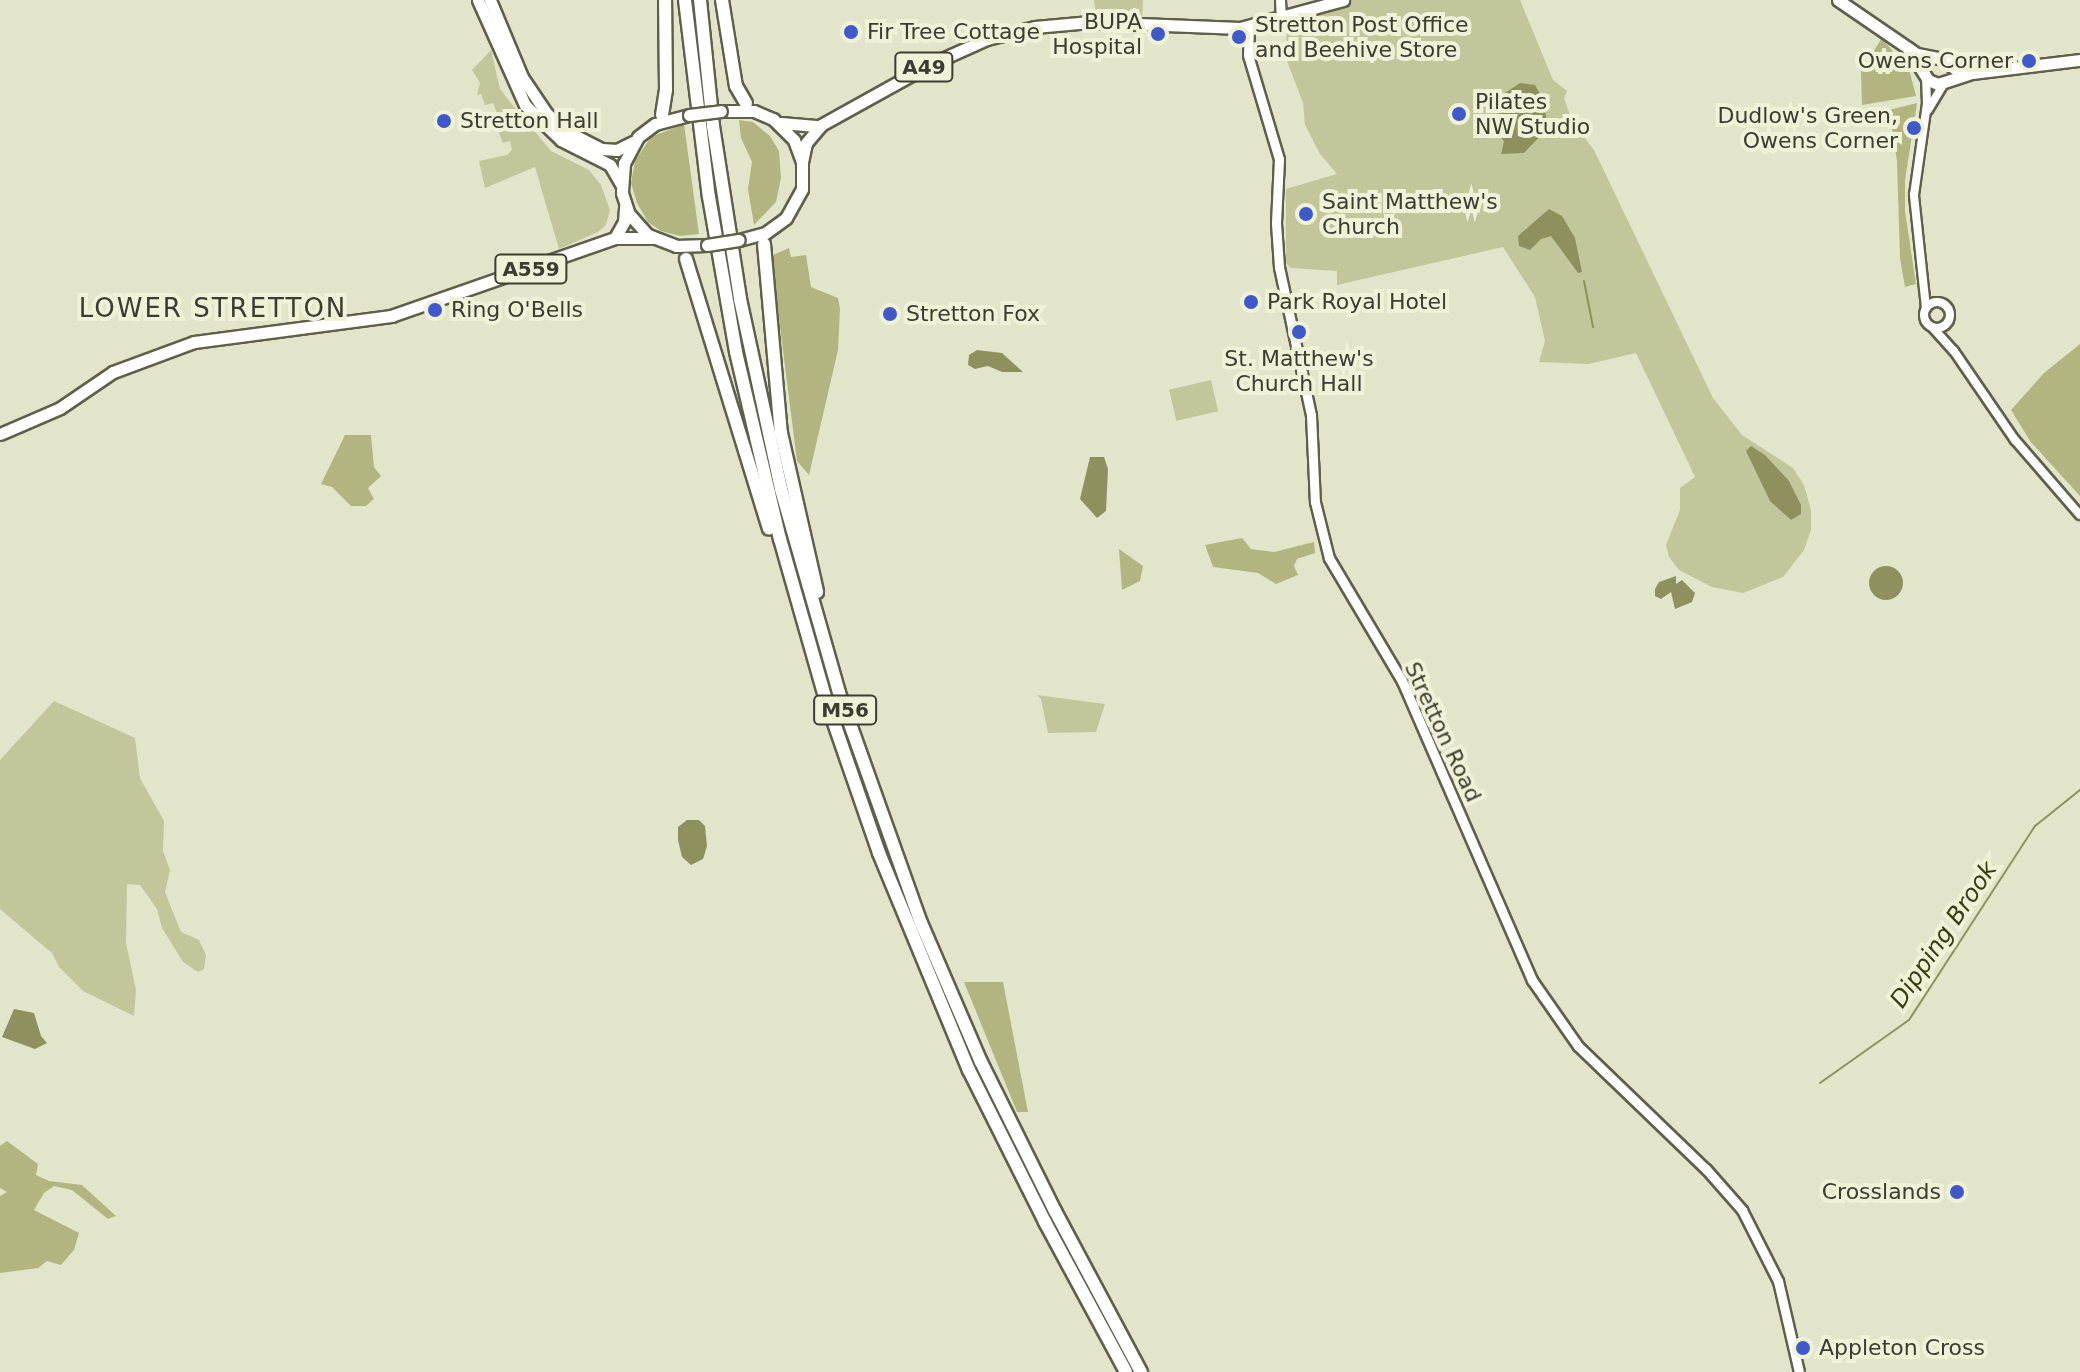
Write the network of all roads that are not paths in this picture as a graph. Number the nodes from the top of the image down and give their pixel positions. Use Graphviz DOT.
graph roads {
  1 [pos="478,0"];
  2 [pos="490,0"];
  3 [pos="665,0"];
  4 [pos="685,0"];
  5 [pos="700,0"];
  6 [pos="722,0"];
  7 [pos="1280,0"];
  8 [pos="1343,0"];
  9 [pos="1838,0"];
  10 [pos="1281,20"];
  11 [pos="1249,27"];
  12 [pos="1908,48"];
  13 [pos="1934,58"];
  14 [pos="2080,60"];
  15 [pos="1949,65"];
  16 [pos="1972,73"];
  17 [pos="1925,76"];
  18 [pos="1945,82"];
  19 [pos="750,107"];
  20 [pos="1926,114"];
  21 [pos="658,120"];
  22 [pos="780,123"];
  23 [pos="821,125"];
  24 [pos="634,141"];
  25 [pos="802,162"];
  26 [pos="621,184"];
  27 [pos="625,206"];
  28 [pos="774,228"];
  29 [pos="615,238"];
  30 [pos="654,238"];
  31 [pos="764,244"];
  32 [pos="676,246"];
  33 [pos="686,259"];
  34 [pos="1924,276"];
  35 [pos="1944,303"];
  36 [pos="1926,308"];
  37 [pos="1950,319"];
  38 [pos="1933,328"];
  39 [pos="1954,351"];
  40 [pos="0,434"];
  41 [pos="2080,515"];
  42 [pos="800,611"];
  43 [pos="825,650"];
  44 [pos="1126,1372"];
  45 [pos="1141,1372"];
  46 [pos="1799,1372"];
  1 -- 26 [label="main road"];
  2 -- 24 [label="main road"];
  3 -- 21 [label="highway"];
  4 -- 42 [label="highway, M56"];
  5 -- 43 [label="highway, M56"];
  6 -- 19 [label="highway"];
  7 -- 10 [label="main road"];
  8 -- 10 [label="main road, A49"];
  9 -- 12 [label="main road"];
  10 -- 11 [label="main road, A49"];
  11 -- 23 [label="main road, A49"];
  11 -- 46 [label="main road, Stretton Road"];
  12 -- 13 [label="main road"];
  12 -- 17 [label="main road"];
  13 -- 15 [label="main road"];
  13 -- 17 [label="main road"];
  14 -- 16 [label="main road"];
  15 -- 16 [label="main road"];
  15 -- 18 [label="main road"];
  16 -- 18 [label="main road"];
  17 -- 18 [label="main road"];
  17 -- 20 [label="street"];
  18 -- 20 [label="street"];
  19 -- 21 [label="main road, bridge"];
  19 -- 22 [label="main road"];
  20 -- 34 [label="street"];
  21 -- 24 [label="main road"];
  22 -- 23 [label="main road"];
  22 -- 25 [label="main road"];
  23 -- 25 [label="main road"];
  24 -- 26 [label="main road"];
  25 -- 28 [label="main road"];
  26 -- 27 [label="main road"];
  27 -- 29 [label="main road"];
  27 -- 30 [label="main road"];
  28 -- 31 [label="main road"];
  28 -- 32 [label="main road, bridge"];
  29 -- 30 [label="main road, A559"];
  29 -- 40 [label="main road, A559"];
  30 -- 32 [label="main road"];
  31 -- 43 [label="highway, M56"];
  32 -- 33 [label="main road"];
  33 -- 42 [label="highway, M56"];
  34 -- 35 [label="street"];
  34 -- 36 [label="street"];
  35 -- 36 [label="street"];
  35 -- 37 [label="street"];
  36 -- 38 [label="street"];
  37 -- 38 [label="street"];
  37 -- 39 [label="street"];
  38 -- 39 [label="street"];
  39 -- 41 [label="street"];
  42 -- 44 [label="highway, M56"];
  43 -- 45 [label="highway, M56"];
}
